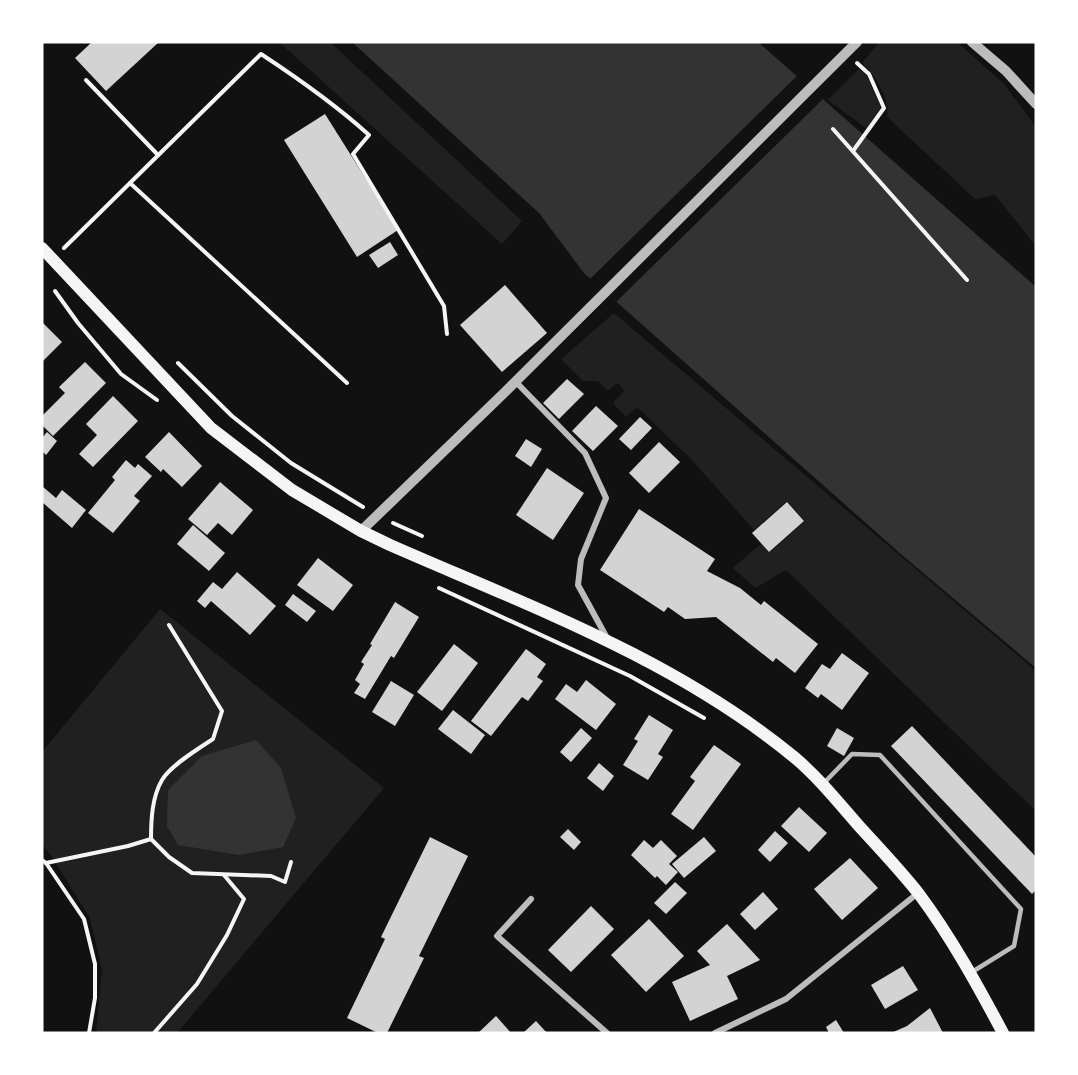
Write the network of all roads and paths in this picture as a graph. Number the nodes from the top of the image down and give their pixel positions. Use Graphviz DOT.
graph roads {
  1 [pos="857,42"];
  2 [pos="972,42"];
  3 [pos="848,53"];
  4 [pos="86,80"];
  5 [pos="1036,104"];
  6 [pos="833,129"];
  7 [pos="853,151"];
  8 [pos="158,155"];
  9 [pos="130,183"];
  10 [pos="42,248"];
  11 [pos="52,259"];
  12 [pos="967,280"];
  13 [pos="54,290"];
  14 [pos="447,334"];
  15 [pos="515,381"];
  16 [pos="348,383"];
  17 [pos="164,406"];
  18 [pos="360,531"];
  19 [pos="429,584"];
  20 [pos="169,626"];
  21 [pos="609,641"];
  22 [pos="712,722"];
  23 [pos="823,784"];
  24 [pos="151,839"];
  25 [pos="44,862"];
  26 [pos="291,862"];
  27 [pos="224,874"];
  28 [pos="918,893"];
  29 [pos="531,899"];
  30 [pos="970,973"];
  31 [pos="89,1033"];
  32 [pos="154,1033"];
  33 [pos="607,1033"];
  34 [pos="715,1033"];
  35 [pos="1003,1033"];
  1 -- 3 [label="street"];
  2 -- 5 [label="street"];
  3 -- 7 [label="path"];
  3 -- 15 [label="street"];
  4 -- 8 [label="path"];
  6 -- 7 [label="path"];
  7 -- 12 [label="path"];
  8 -- 9 [label="path"];
  8 -- 14 [label="path"];
  9 -- 11 [label="path"];
  9 -- 16 [label="path"];
  10 -- 11 [label="main road"];
  11 -- 18 [label="main road"];
  13 -- 17 [label="path"];
  15 -- 18 [label="street"];
  15 -- 21 [label="street"];
  18 -- 21 [label="main road"];
  19 -- 22 [label="path"];
  20 -- 24 [label="path"];
  21 -- 23 [label="main road"];
  23 -- 28 [label="main road"];
  23 -- 30 [label="lane"];
  24 -- 25 [label="path"];
  24 -- 27 [label="path"];
  25 -- 31 [label="path"];
  26 -- 27 [label="path"];
  27 -- 32 [label="path"];
  28 -- 30 [label="main road"];
  28 -- 34 [label="street"];
  29 -- 33 [label="street"];
  30 -- 35 [label="main road"];
}
